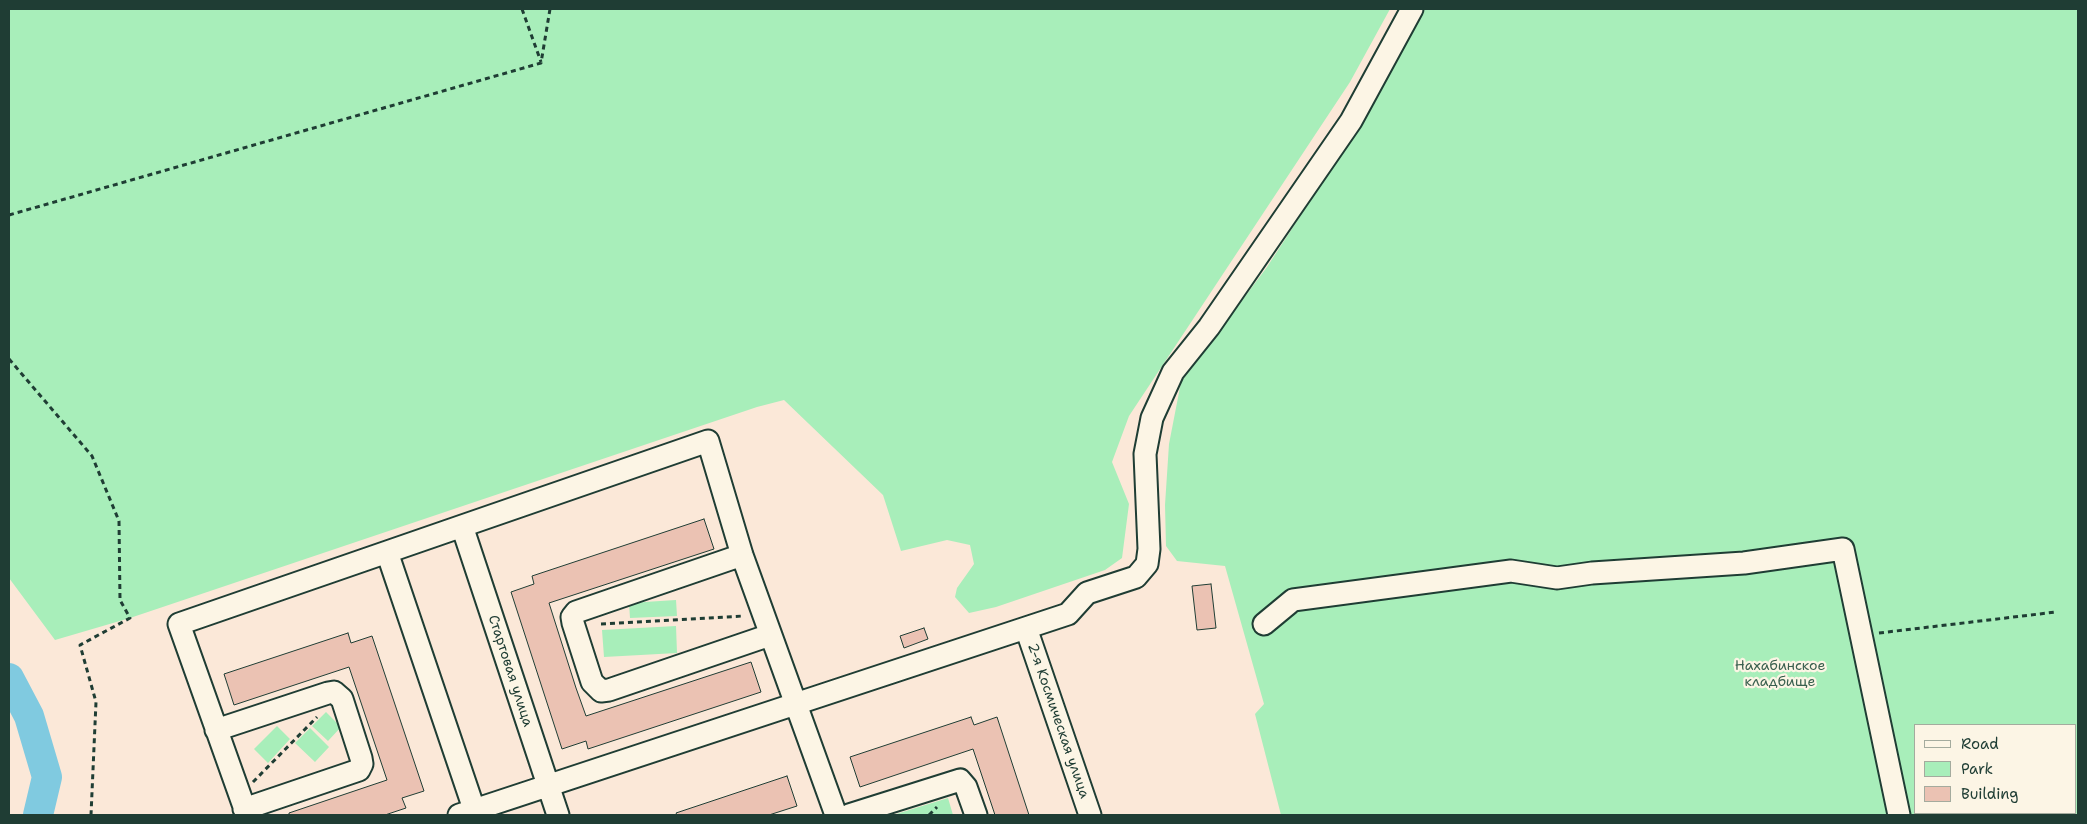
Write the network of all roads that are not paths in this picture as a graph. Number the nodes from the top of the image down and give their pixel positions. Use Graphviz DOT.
graph roads {
  1 [pos="1412,9"];
  2 [pos="462,526"];
  3 [pos="387,552"];
  4 [pos="742,556"];
  5 [pos="1264,624"];
  6 [pos="1026,628"];
  7 [pos="770,635"];
  8 [pos="796,704"];
  9 [pos="216,730"];
  10 [pos="548,786"];
  11 [pos="246,812"];
  12 [pos="470,814"];
  13 [pos="558,815"];
  14 [pos="836,815"];
  15 [pos="848,815"];
  16 [pos="976,815"];
  17 [pos="1090,815"];
  18 [pos="1899,815"];
  1 -- 6 [label="street"];
  2 -- 3 [label="street"];
  2 -- 4 [label="street"];
  2 -- 10 [label="street, Стартовая улица"];
  3 -- 9 [label="street"];
  3 -- 12 [label="street"];
  4 -- 7 [label="street"];
  4 -- 7 [label="street"];
  5 -- 18 [label="street"];
  6 -- 8 [label="street"];
  6 -- 17 [label="street, 2-я Космическая улица"];
  7 -- 8 [label="street"];
  8 -- 10 [label="street"];
  8 -- 14 [label="street"];
  9 -- 11 [label="street"];
  9 -- 11 [label="street"];
  10 -- 12 [label="street"];
  10 -- 13 [label="street, Стартовая улица"];
  15 -- 16 [label="street"];
}
